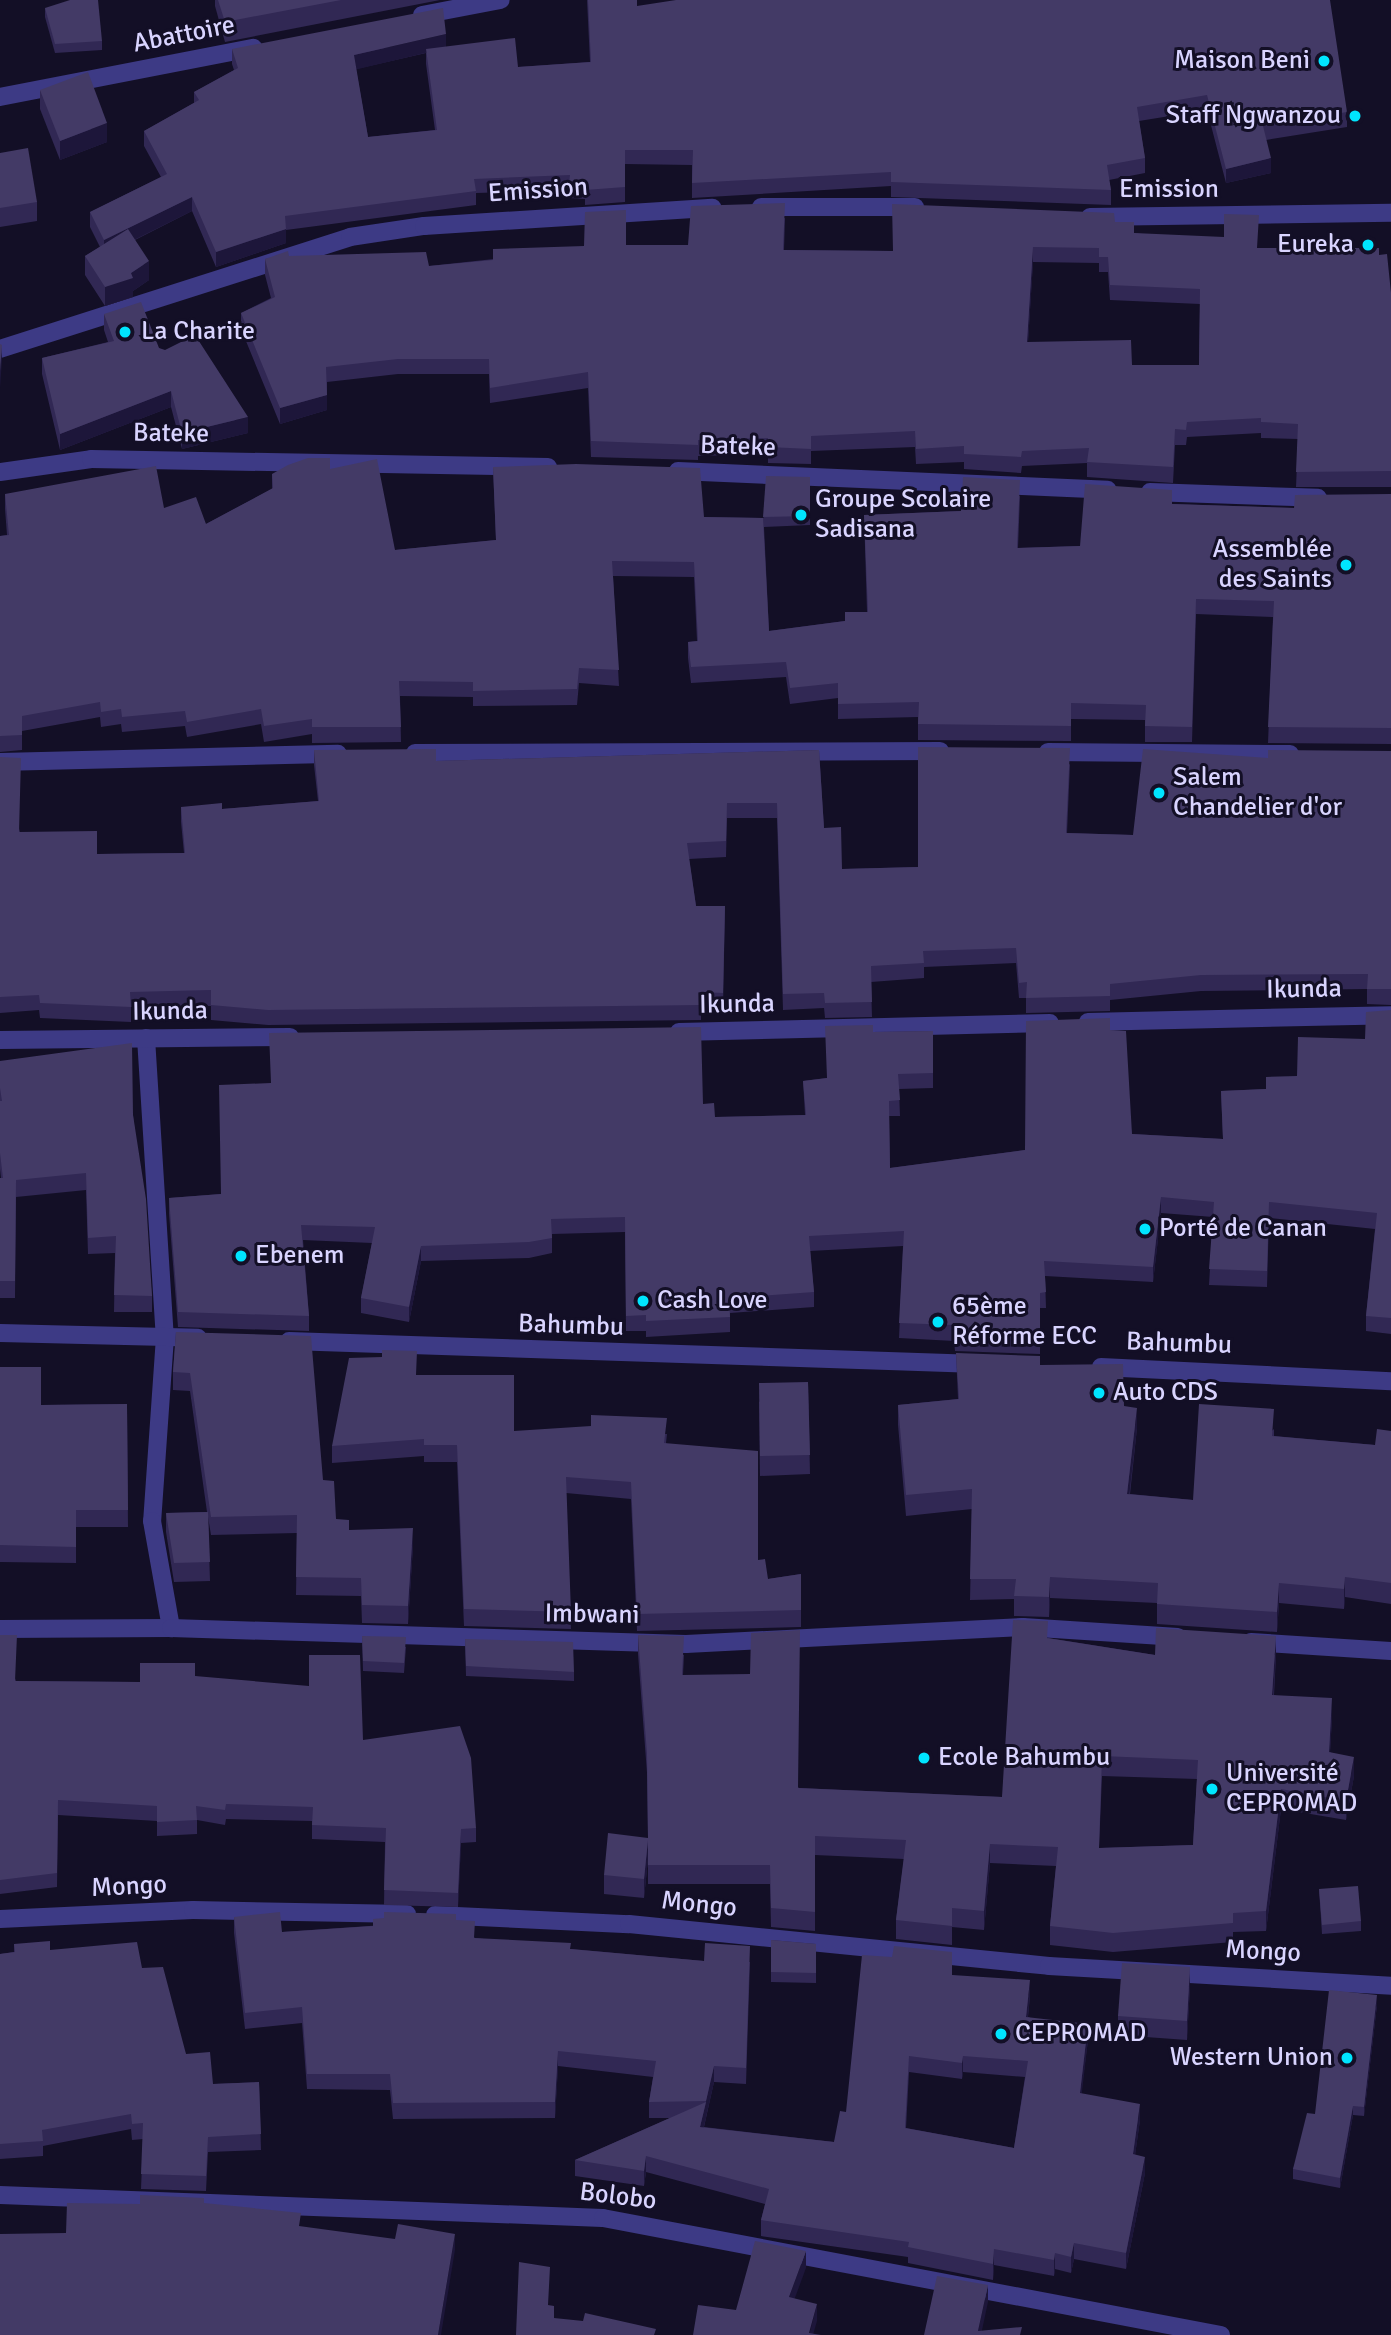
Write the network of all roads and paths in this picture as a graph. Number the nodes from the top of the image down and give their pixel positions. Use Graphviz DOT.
graph roads {
  1 [pos="491,1"];
  2 [pos="405,18"];
  3 [pos="270,44"];
  4 [pos="0,97"];
  5 [pos="940,208"];
  6 [pos="1391,213"];
  7 [pos="1076,217"];
  8 [pos="0,349"];
  9 [pos="563,467"];
  10 [pos="659,470"];
  11 [pos="0,472"];
  12 [pos="1335,498"];
  13 [pos="954,751"];
  14 [pos="1022,752"];
  15 [pos="397,753"];
  16 [pos="355,754"];
  17 [pos="1308,754"];
  18 [pos="0,762"];
  19 [pos="1391,1015"];
  20 [pos="664,1033"];
  21 [pos="310,1037"];
  22 [pos="146,1038"];
  23 [pos="0,1040"];
  24 [pos="0,1334"];
  25 [pos="165,1337"];
  26 [pos="220,1339"];
  27 [pos="276,1341"];
  28 [pos="993,1364"];
  29 [pos="1076,1367"];
  30 [pos="1391,1381"];
  31 [pos="171,1628"];
  32 [pos="0,1629"];
  33 [pos="1200,1639"];
  34 [pos="1227,1641"];
  35 [pos="1391,1651"];
  36 [pos="0,1919"];
  37 [pos="1391,1986"];
  38 [pos="0,2195"];
  39 [pos="1221,2335"];
  1 -- 2 [label="street"];
  3 -- 4 [label="street, Abattoire"];
  5 -- 8 [label="street, Emission"];
  6 -- 7 [label="street, Emission"];
  9 -- 11 [label="street, Bateke"];
  10 -- 12 [label="street, Bateke"];
  13 -- 15 [label="street"];
  14 -- 17 [label="street"];
  16 -- 18 [label="street"];
  19 -- 20 [label="street, Ikunda"];
  21 -- 22 [label="street, Ikunda"];
  22 -- 23 [label="street, Ikunda"];
  22 -- 25 [label="street"];
  24 -- 25 [label="street"];
  25 -- 26 [label="street"];
  25 -- 31 [label="street"];
  27 -- 28 [label="street, Bahumbu"];
  29 -- 30 [label="street, Bahumbu"];
  31 -- 32 [label="street, Imbwani"];
  31 -- 33 [label="street, Imbwani"];
  34 -- 35 [label="street"];
  36 -- 37 [label="street, Mongo"];
  38 -- 39 [label="street, Bolobo"];
}
